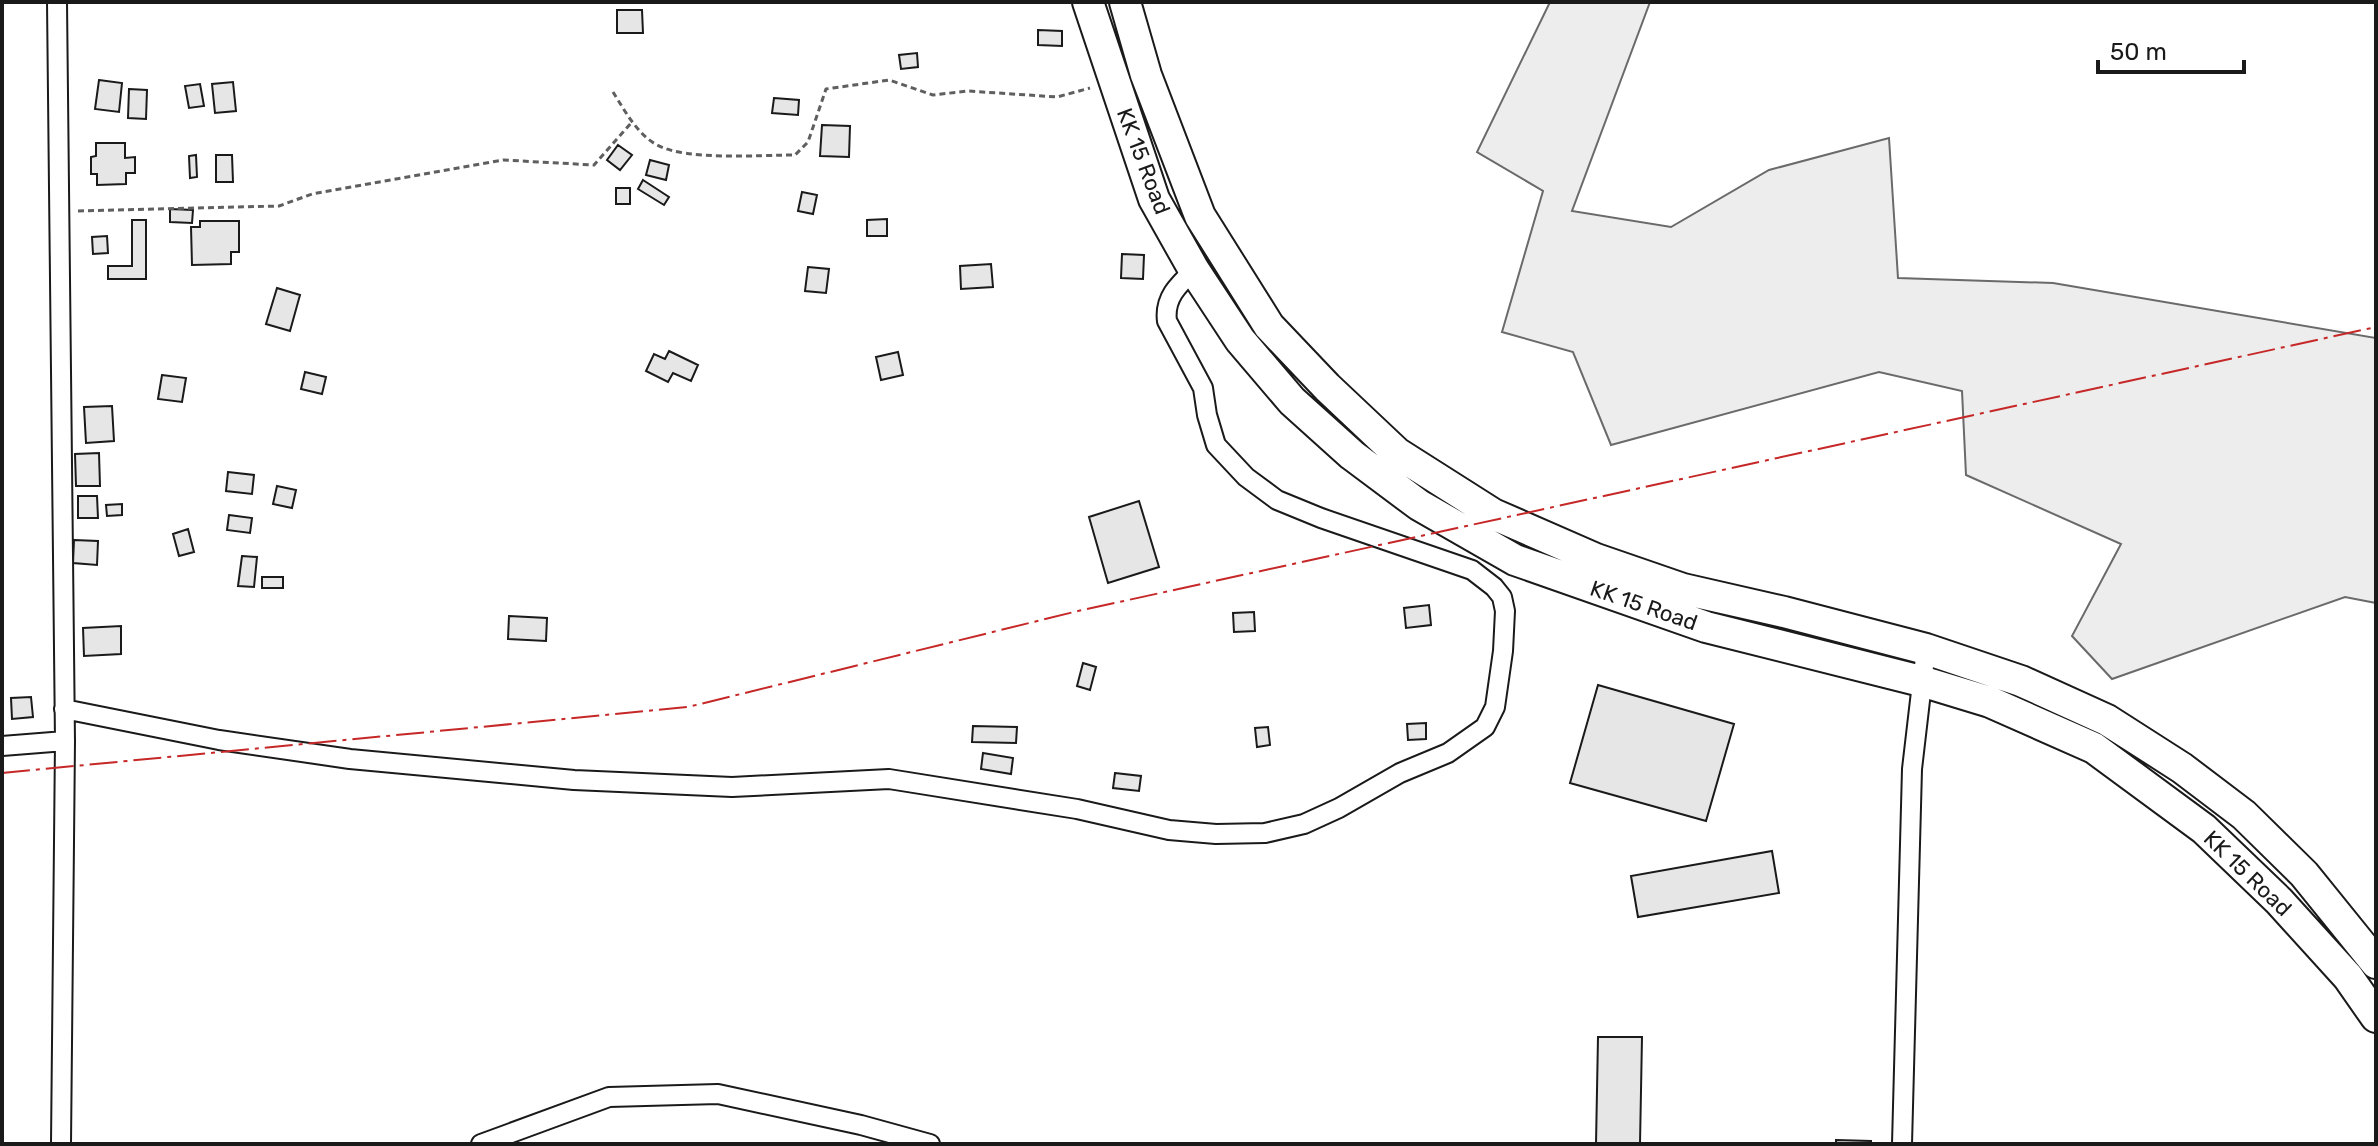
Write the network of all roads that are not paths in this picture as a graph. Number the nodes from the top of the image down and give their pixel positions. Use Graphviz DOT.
graph roads {
  1 [pos="57,2"];
  2 [pos="1088,2"];
  3 [pos="1125,2"];
  4 [pos="1194,270"];
  5 [pos="1926,649"];
  6 [pos="1921,681"];
  7 [pos="64,709"];
  8 [pos="65,741"];
  9 [pos="2,746"];
  10 [pos="2376,963"];
  11 [pos="2376,1017"];
  12 [pos="61,1144"];
  13 [pos="481,1144"];
  14 [pos="930,1144"];
  15 [pos="1902,1144"];
  1 -- 7 [label="street"];
  2 -- 4 [label="highway, KK 15 Road"];
  3 -- 5 [label="highway, KK 15 Road"];
  4 -- 6 [label="highway, KK 15 Road"];
  4 -- 7 [label="street"];
  5 -- 6 [label="street"];
  5 -- 10 [label="highway, KK 15 Road"];
  6 -- 11 [label="highway, KK 15 Road"];
  6 -- 15 [label="street"];
  7 -- 8 [label="street"];
  8 -- 9 [label="street"];
  8 -- 12 [label="street"];
  13 -- 14 [label="street"];
}
